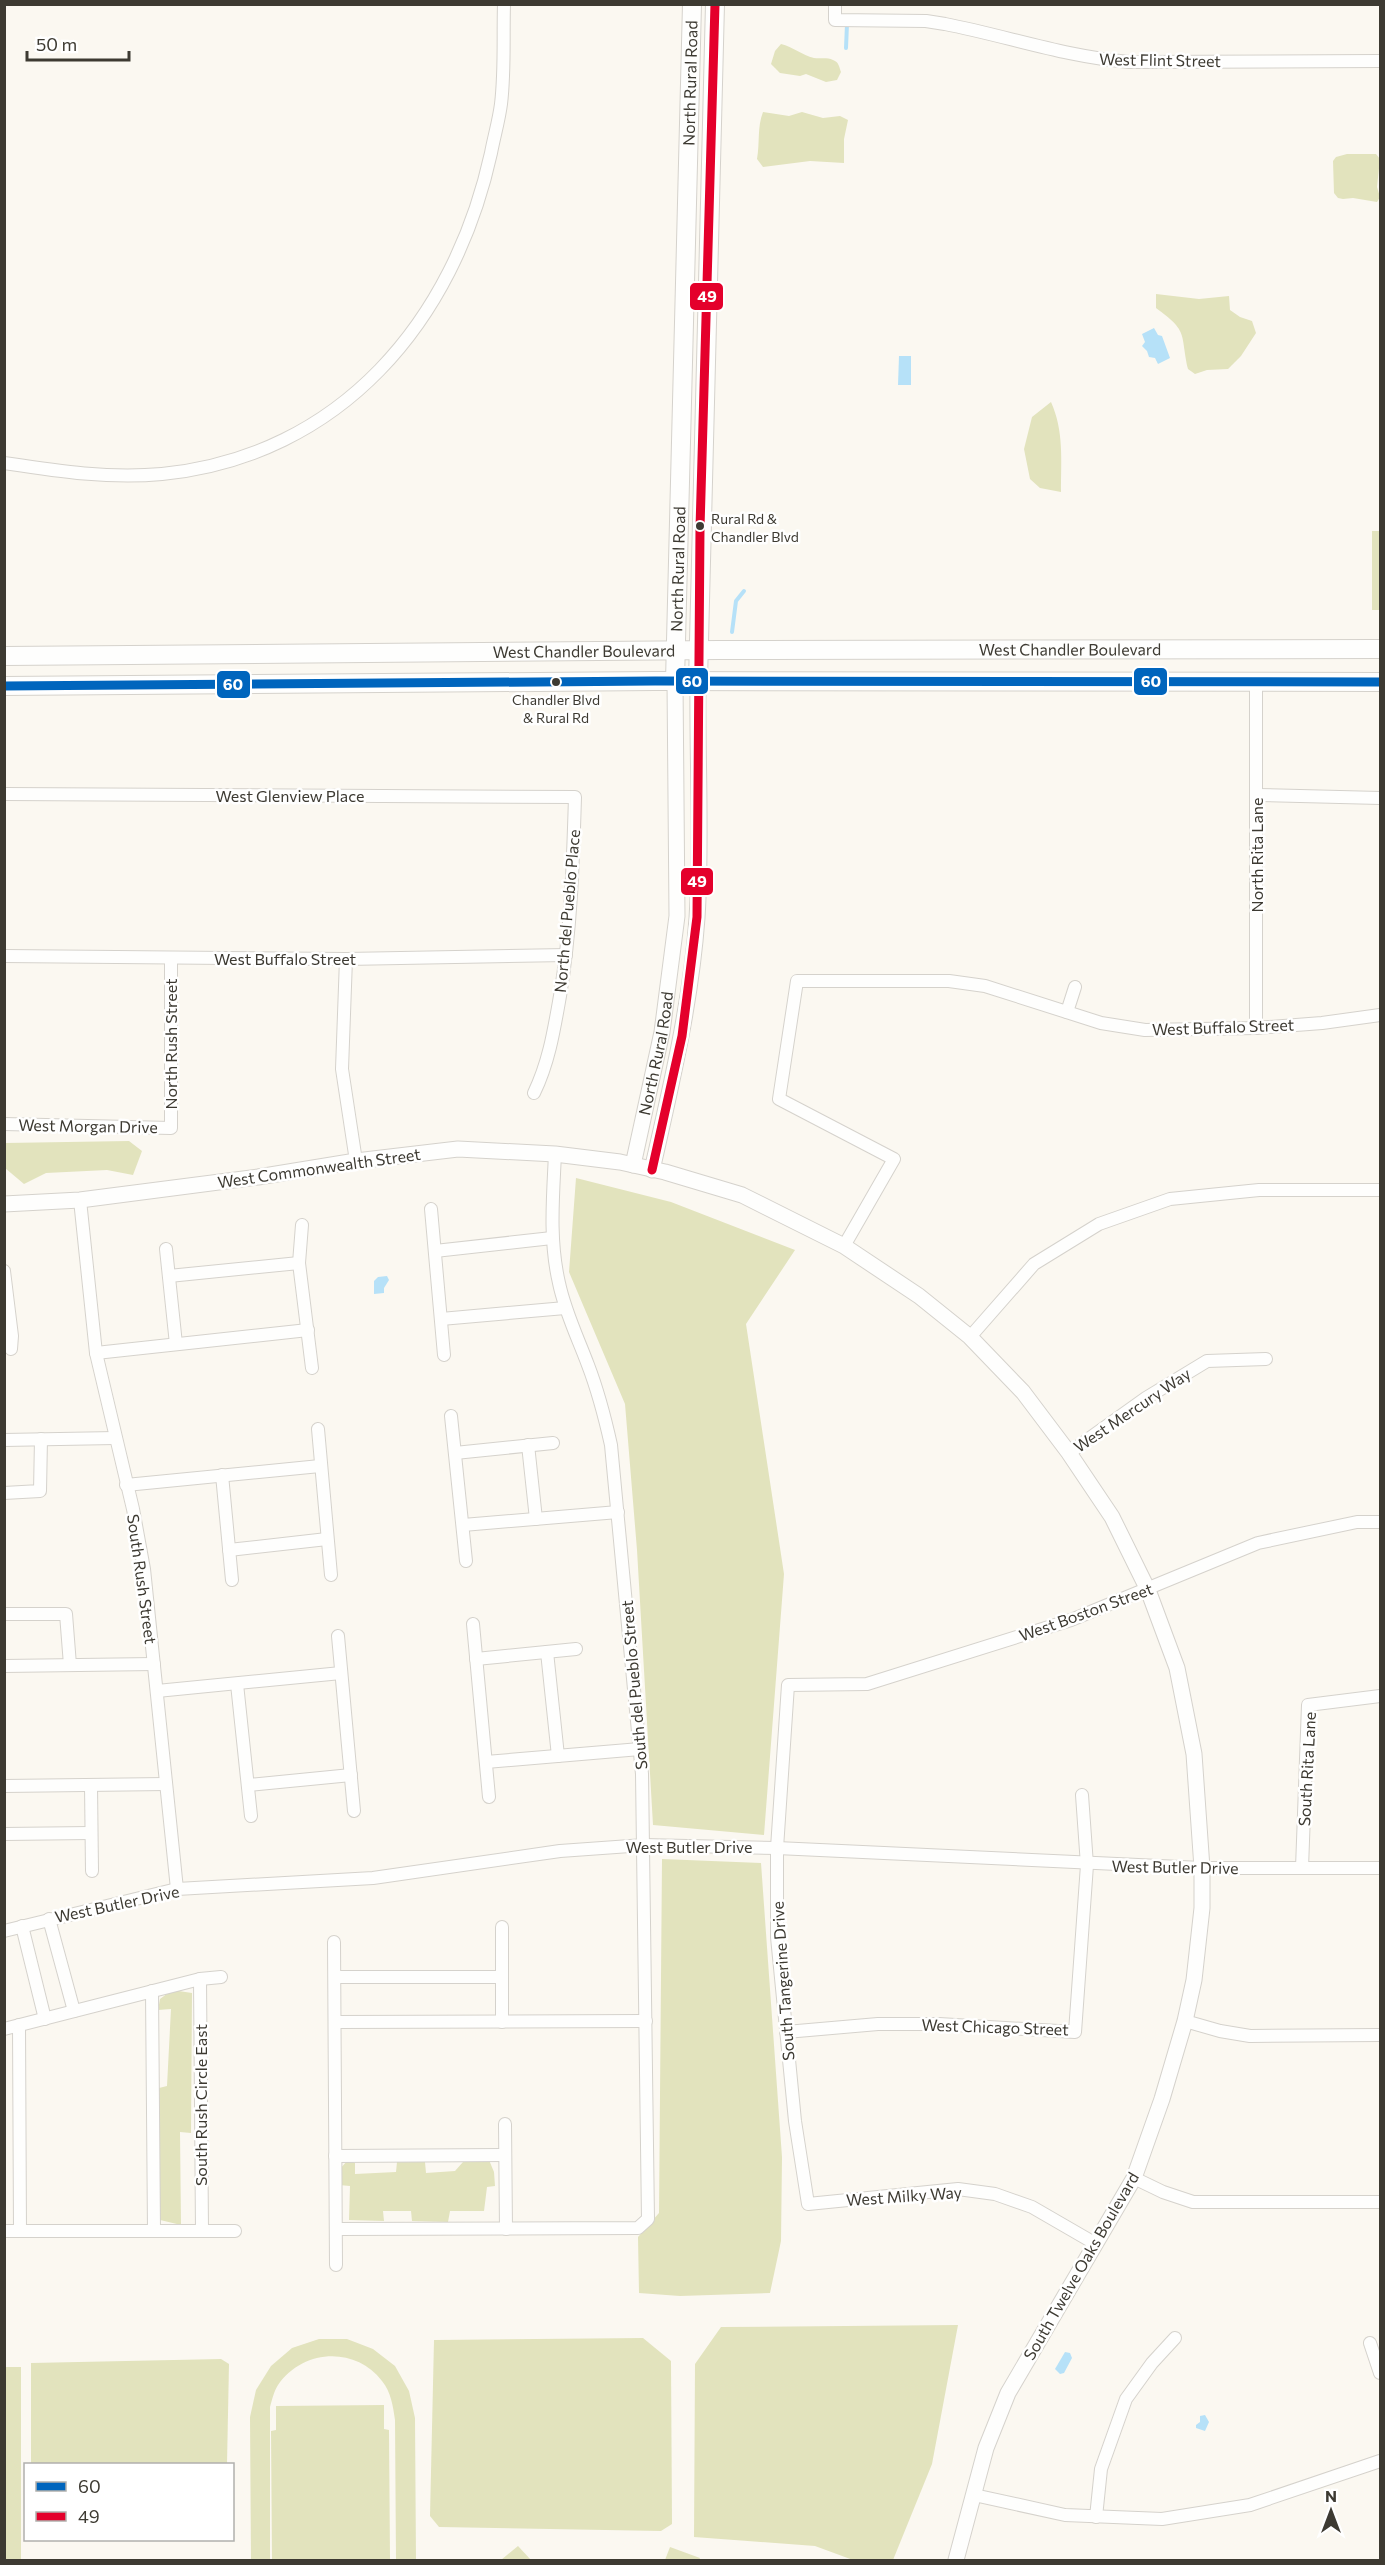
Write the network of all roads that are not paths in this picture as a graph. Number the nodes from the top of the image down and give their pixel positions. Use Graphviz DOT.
graph roads {
  1 [pos="504,4"];
  2 [pos="692,4"];
  3 [pos="715,4"];
  4 [pos="836,4"];
  5 [pos="1380,61"];
  6 [pos="4,463"];
  7 [pos="1083,650"];
  8 [pos="1380,650"];
  9 [pos="675,651"];
  10 [pos="698,651"];
  11 [pos="4,656"];
  12 [pos="675,681"];
  13 [pos="698,681"];
  14 [pos="1082,682"];
  15 [pos="1256,682"];
  16 [pos="1380,682"];
  17 [pos="4,686"];
  18 [pos="4,794"];
  19 [pos="1257,795"];
  20 [pos="575,797"];
  21 [pos="1380,798"];
  22 [pos="678,871"];
  23 [pos="698,872"];
  24 [pos="4,956"];
  25 [pos="566,956"];
  26 [pos="171,959"];
  27 [pos="346,959"];
  28 [pos="1075,987"];
  29 [pos="1067,1012"];
  30 [pos="1380,1015"];
  31 [pos="1256,1028"];
  32 [pos="534,1094"];
  33 [pos="4,1124"];
  34 [pos="171,1128"];
  35 [pos="555,1154"];
  36 [pos="356,1161"];
  37 [pos="633,1165"];
  38 [pos="652,1170"];
  39 [pos="1380,1190"];
  40 [pos="80,1200"];
  41 [pos="4,1204"];
  42 [pos="430,1209"];
  43 [pos="302,1225"];
  44 [pos="552,1238"];
  45 [pos="844,1246"];
  46 [pos="166,1249"];
  47 [pos="435,1251"];
  48 [pos="299,1263"];
  49 [pos="4,1271"];
  50 [pos="169,1276"];
  51 [pos="565,1308"];
  52 [pos="441,1319"];
  53 [pos="7,1320"];
  54 [pos="308,1330"];
  55 [pos="970,1337"];
  56 [pos="176,1344"];
  57 [pos="11,1349"];
  58 [pos="96,1353"];
  59 [pos="444,1355"];
  60 [pos="1266,1359"];
  61 [pos="312,1368"];
  62 [pos="451,1416"];
  63 [pos="318,1429"];
  64 [pos="115,1438"];
  65 [pos="41,1439"];
  66 [pos="4,1440"];
  67 [pos="553,1443"];
  68 [pos="528,1445"];
  69 [pos="454,1453"];
  70 [pos="1069,1453"];
  71 [pos="320,1466"];
  72 [pos="222,1475"];
  73 [pos="126,1485"];
  74 [pos="4,1493"];
  75 [pos="618,1512"];
  76 [pos="536,1519"];
  77 [pos="1380,1522"];
  78 [pos="463,1525"];
  79 [pos="327,1539"];
  80 [pos="229,1550"];
  81 [pos="466,1561"];
  82 [pos="332,1575"];
  83 [pos="232,1580"];
  84 [pos="1148,1590"];
  85 [pos="4,1614"];
  86 [pos="473,1624"];
  87 [pos="338,1636"];
  88 [pos="576,1649"];
  89 [pos="547,1652"];
  90 [pos="476,1659"];
  91 [pos="154,1664"];
  92 [pos="70,1665"];
  93 [pos="4,1666"];
  94 [pos="341,1673"];
  95 [pos="237,1684"];
  96 [pos="788,1685"];
  97 [pos="157,1691"];
  98 [pos="1380,1696"];
  99 [pos="640,1749"];
  100 [pos="558,1756"];
  101 [pos="486,1762"];
  102 [pos="351,1775"];
  103 [pos="166,1784"];
  104 [pos="91,1785"];
  105 [pos="248,1785"];
  106 [pos="4,1786"];
  107 [pos="1083,1795"];
  108 [pos="489,1797"];
  109 [pos="354,1811"];
  110 [pos="251,1816"];
  111 [pos="91,1833"];
  112 [pos="4,1834"];
  113 [pos="644,1845"];
  114 [pos="777,1848"];
  115 [pos="1087,1865"];
  116 [pos="1302,1868"];
  117 [pos="1380,1868"];
  118 [pos="1202,1869"];
  119 [pos="92,1871"];
  120 [pos="177,1889"];
  121 [pos="49,1919"];
  122 [pos="22,1926"];
  123 [pos="502,1927"];
  124 [pos="4,1931"];
  125 [pos="334,1942"];
  126 [pos="221,1977"];
  127 [pos="334,1977"];
  128 [pos="502,1977"];
  129 [pos="200,1979"];
  130 [pos="152,1991"];
  131 [pos="74,2011"];
  132 [pos="45,2019"];
  133 [pos="646,2021"];
  134 [pos="1185,2021"];
  135 [pos="335,2022"];
  136 [pos="502,2022"];
  137 [pos="19,2025"];
  138 [pos="4,2029"];
  139 [pos="786,2032"];
  140 [pos="1380,2036"];
  141 [pos="505,2124"];
  142 [pos="505,2155"];
  143 [pos="335,2156"];
  144 [pos="1134,2178"];
  145 [pos="1380,2202"];
  146 [pos="808,2204"];
  147 [pos="336,2229"];
  148 [pos="506,2229"];
  149 [pos="20,2231"];
  150 [pos="154,2231"];
  151 [pos="202,2231"];
  152 [pos="235,2231"];
  153 [pos="4,2232"];
  154 [pos="1096,2244"];
  155 [pos="336,2265"];
  156 [pos="1175,2338"];
  157 [pos="1370,2343"];
  158 [pos="1380,2373"];
  159 [pos="1380,2461"];
  160 [pos="974,2494"];
  161 [pos="1096,2517"];
  162 [pos="956,2560"];
  1 -- 6 [label="street"];
  2 -- 9 [label="main road, North Rural Road"];
  3 -- 10 [label="main road, North Rural Road"];
  4 -- 5 [label="street, West Flint Street"];
  7 -- 8 [label="main road, West Chandler Boulevard"];
  7 -- 10 [label="main road, West Chandler Boulevard"];
  7 -- 14 [label="main road"];
  9 -- 10 [label="main road, West Chandler Boulevard"];
  9 -- 11 [label="main road, West Chandler Boulevard"];
  9 -- 12 [label="main road, North Rural Road"];
  10 -- 13 [label="main road, North Rural Road"];
  12 -- 13 [label="main road, West Chandler Boulevard"];
  12 -- 17 [label="main road, West Chandler Boulevard"];
  12 -- 22 [label="street, North Rural Road"];
  13 -- 14 [label="main road, West Chandler Boulevard"];
  13 -- 23 [label="street, North Rural Road"];
  14 -- 15 [label="main road, West Chandler Boulevard"];
  15 -- 16 [label="main road, West Chandler Boulevard"];
  15 -- 19 [label="street, North Rita Lane"];
  18 -- 20 [label="street, West Glenview Place"];
  19 -- 21 [label="street"];
  19 -- 31 [label="street, North Rita Lane"];
  20 -- 25 [label="street, North del Pueblo Place"];
  22 -- 23 [label="street"];
  22 -- 37 [label="street, North Rural Road"];
  23 -- 38 [label="street, North Rural Road"];
  24 -- 26 [label="street, West Buffalo Street"];
  25 -- 27 [label="street, West Buffalo Street"];
  25 -- 32 [label="street, North del Pueblo Place"];
  26 -- 27 [label="street, West Buffalo Street"];
  26 -- 34 [label="street, North Rush Street"];
  27 -- 36 [label="street"];
  28 -- 29 [label="street"];
  29 -- 31 [label="street, West Buffalo Street"];
  29 -- 45 [label="street, West Buffalo Street"];
  30 -- 31 [label="street, West Buffalo Street"];
  33 -- 34 [label="street, West Morgan Drive"];
  35 -- 36 [label="street, West Commonwealth Street"];
  35 -- 37 [label="street, West Commonwealth Street"];
  35 -- 44 [label="street, South del Pueblo Street"];
  36 -- 40 [label="street, West Commonwealth Street"];
  37 -- 38 [label="street, South Twelve Oaks Boulevard"];
  38 -- 45 [label="street, South Twelve Oaks Boulevard"];
  39 -- 55 [label="street"];
  40 -- 41 [label="street, West Commonwealth Street"];
  40 -- 58 [label="street, South Rush Street"];
  42 -- 47 [label="street"];
  43 -- 48 [label="street"];
  44 -- 47 [label="street"];
  44 -- 51 [label="street, South del Pueblo Street"];
  45 -- 55 [label="street, South Twelve Oaks Boulevard"];
  46 -- 50 [label="street"];
  47 -- 52 [label="street"];
  48 -- 50 [label="street"];
  48 -- 54 [label="street"];
  49 -- 53 [label="street"];
  50 -- 56 [label="street"];
  51 -- 52 [label="street"];
  51 -- 75 [label="street, South del Pueblo Street"];
  52 -- 59 [label="street"];
  53 -- 57 [label="street"];
  54 -- 56 [label="street"];
  54 -- 61 [label="street"];
  55 -- 70 [label="street, South Twelve Oaks Boulevard"];
  56 -- 58 [label="street"];
  58 -- 64 [label="street, South Rush Street"];
  60 -- 70 [label="street, West Mercury Way"];
  62 -- 69 [label="street"];
  63 -- 71 [label="street"];
  64 -- 65 [label="street"];
  64 -- 73 [label="street, South Rush Street"];
  65 -- 66 [label="street"];
  65 -- 74 [label="street"];
  67 -- 68 [label="street"];
  68 -- 69 [label="street"];
  68 -- 76 [label="street"];
  69 -- 78 [label="street"];
  70 -- 84 [label="street, South Twelve Oaks Boulevard"];
  71 -- 72 [label="street"];
  71 -- 79 [label="street"];
  72 -- 73 [label="street"];
  72 -- 80 [label="street"];
  73 -- 91 [label="street, South Rush Street"];
  75 -- 76 [label="street"];
  75 -- 99 [label="street, South del Pueblo Street"];
  76 -- 78 [label="street"];
  77 -- 84 [label="street, West Boston Street"];
  78 -- 81 [label="street"];
  79 -- 80 [label="street"];
  79 -- 82 [label="street"];
  80 -- 83 [label="street"];
  84 -- 96 [label="street, West Boston Street"];
  84 -- 118 [label="street, South Twelve Oaks Boulevard"];
  85 -- 92 [label="street"];
  86 -- 90 [label="street"];
  87 -- 94 [label="street"];
  88 -- 89 [label="street"];
  89 -- 90 [label="street"];
  89 -- 100 [label="street"];
  90 -- 101 [label="street"];
  91 -- 92 [label="street"];
  91 -- 97 [label="street, South Rush Street"];
  92 -- 93 [label="street"];
  94 -- 95 [label="street"];
  94 -- 102 [label="street"];
  95 -- 97 [label="street"];
  95 -- 105 [label="street"];
  96 -- 114 [label="street, South Tangerine Drive"];
  97 -- 103 [label="street, South Rush Street"];
  98 -- 116 [label="street, South Rita Lane"];
  99 -- 100 [label="street"];
  99 -- 113 [label="street, South del Pueblo Street"];
  100 -- 101 [label="street"];
  101 -- 108 [label="street"];
  102 -- 105 [label="street"];
  102 -- 109 [label="street"];
  103 -- 104 [label="street"];
  103 -- 120 [label="street, South Rush Street"];
  104 -- 106 [label="street"];
  104 -- 111 [label="street"];
  105 -- 110 [label="street"];
  107 -- 115 [label="street"];
  111 -- 112 [label="street"];
  111 -- 119 [label="street"];
  113 -- 114 [label="street, West Butler Drive"];
  113 -- 120 [label="street, West Butler Drive"];
  113 -- 133 [label="street, South del Pueblo Street"];
  114 -- 115 [label="street, West Butler Drive"];
  114 -- 139 [label="street, South Tangerine Drive"];
  115 -- 118 [label="street, West Butler Drive"];
  115 -- 139 [label="street, West Chicago Street"];
  116 -- 117 [label="street, West Butler Drive"];
  116 -- 118 [label="street, West Butler Drive"];
  118 -- 134 [label="street, South Twelve Oaks Boulevard"];
  120 -- 121 [label="street, West Butler Drive"];
  121 -- 122 [label="street, West Butler Drive"];
  121 -- 131 [label="street"];
  122 -- 124 [label="street, West Butler Drive"];
  122 -- 132 [label="street"];
  123 -- 128 [label="street"];
  125 -- 127 [label="street"];
  126 -- 129 [label="street"];
  127 -- 128 [label="street"];
  127 -- 135 [label="street"];
  128 -- 136 [label="street"];
  129 -- 130 [label="street"];
  129 -- 151 [label="street, South Rush Circle East"];
  130 -- 131 [label="street"];
  130 -- 150 [label="street"];
  131 -- 132 [label="street"];
  132 -- 137 [label="street"];
  133 -- 136 [label="street"];
  133 -- 148 [label="street, South del Pueblo Street"];
  134 -- 140 [label="street"];
  134 -- 144 [label="street, South Twelve Oaks Boulevard"];
  135 -- 136 [label="street"];
  135 -- 143 [label="street"];
  137 -- 138 [label="street"];
  137 -- 149 [label="street"];
  139 -- 146 [label="street, South Tangerine Drive"];
  141 -- 142 [label="street"];
  142 -- 143 [label="street"];
  142 -- 148 [label="street"];
  143 -- 147 [label="street"];
  144 -- 145 [label="street"];
  144 -- 154 [label="street, South Twelve Oaks Boulevard"];
  146 -- 154 [label="street, West Milky Way"];
  147 -- 148 [label="street"];
  147 -- 155 [label="street"];
  149 -- 150 [label="street"];
  149 -- 153 [label="street"];
  150 -- 151 [label="street"];
  151 -- 152 [label="street"];
  154 -- 160 [label="street, South Twelve Oaks Boulevard"];
  156 -- 161 [label="street"];
  157 -- 158 [label="street"];
  159 -- 161 [label="street"];
  160 -- 161 [label="street"];
  160 -- 162 [label="street, South Twelve Oaks Boulevard"];
}
